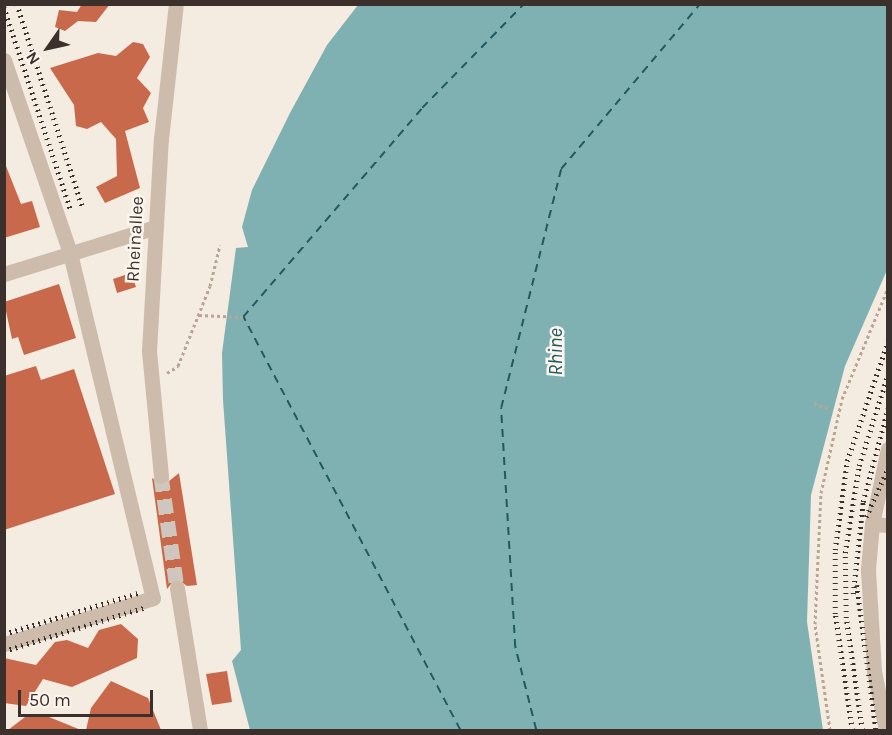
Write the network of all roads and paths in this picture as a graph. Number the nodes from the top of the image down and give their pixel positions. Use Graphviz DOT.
graph roads {
  1 [pos="176,4"];
  2 [pos="5,62"];
  3 [pos="156,227"];
  4 [pos="220,245"];
  5 [pos="70,253"];
  6 [pos="4,274"];
  7 [pos="888,288"];
  8 [pos="199,315"];
  9 [pos="243,317"];
  10 [pos="150,382"];
  11 [pos="814,403"];
  12 [pos="830,409"];
  13 [pos="888,449"];
  14 [pos="161,476"];
  15 [pos="872,525"];
  16 [pos="888,525"];
  17 [pos="177,588"];
  18 [pos="4,644"];
  19 [pos="200,730"];
  20 [pos="830,730"];
  21 [pos="886,730"];
  1 -- 3 [label="street, Rheinallee"];
  2 -- 5 [label="street"];
  3 -- 5 [label="street"];
  3 -- 10 [label="street, Rheinallee"];
  4 -- 8 [label="path"];
  5 -- 6 [label="street"];
  5 -- 18 [label="street"];
  7 -- 20 [label="path"];
  8 -- 9 [label="path"];
  8 -- 10 [label="path"];
  10 -- 14 [label="street, Rheinallee"];
  11 -- 12 [label="path"];
  13 -- 15 [label="street"];
  15 -- 16 [label="street"];
  15 -- 21 [label="street"];
  17 -- 19 [label="street"];
}
